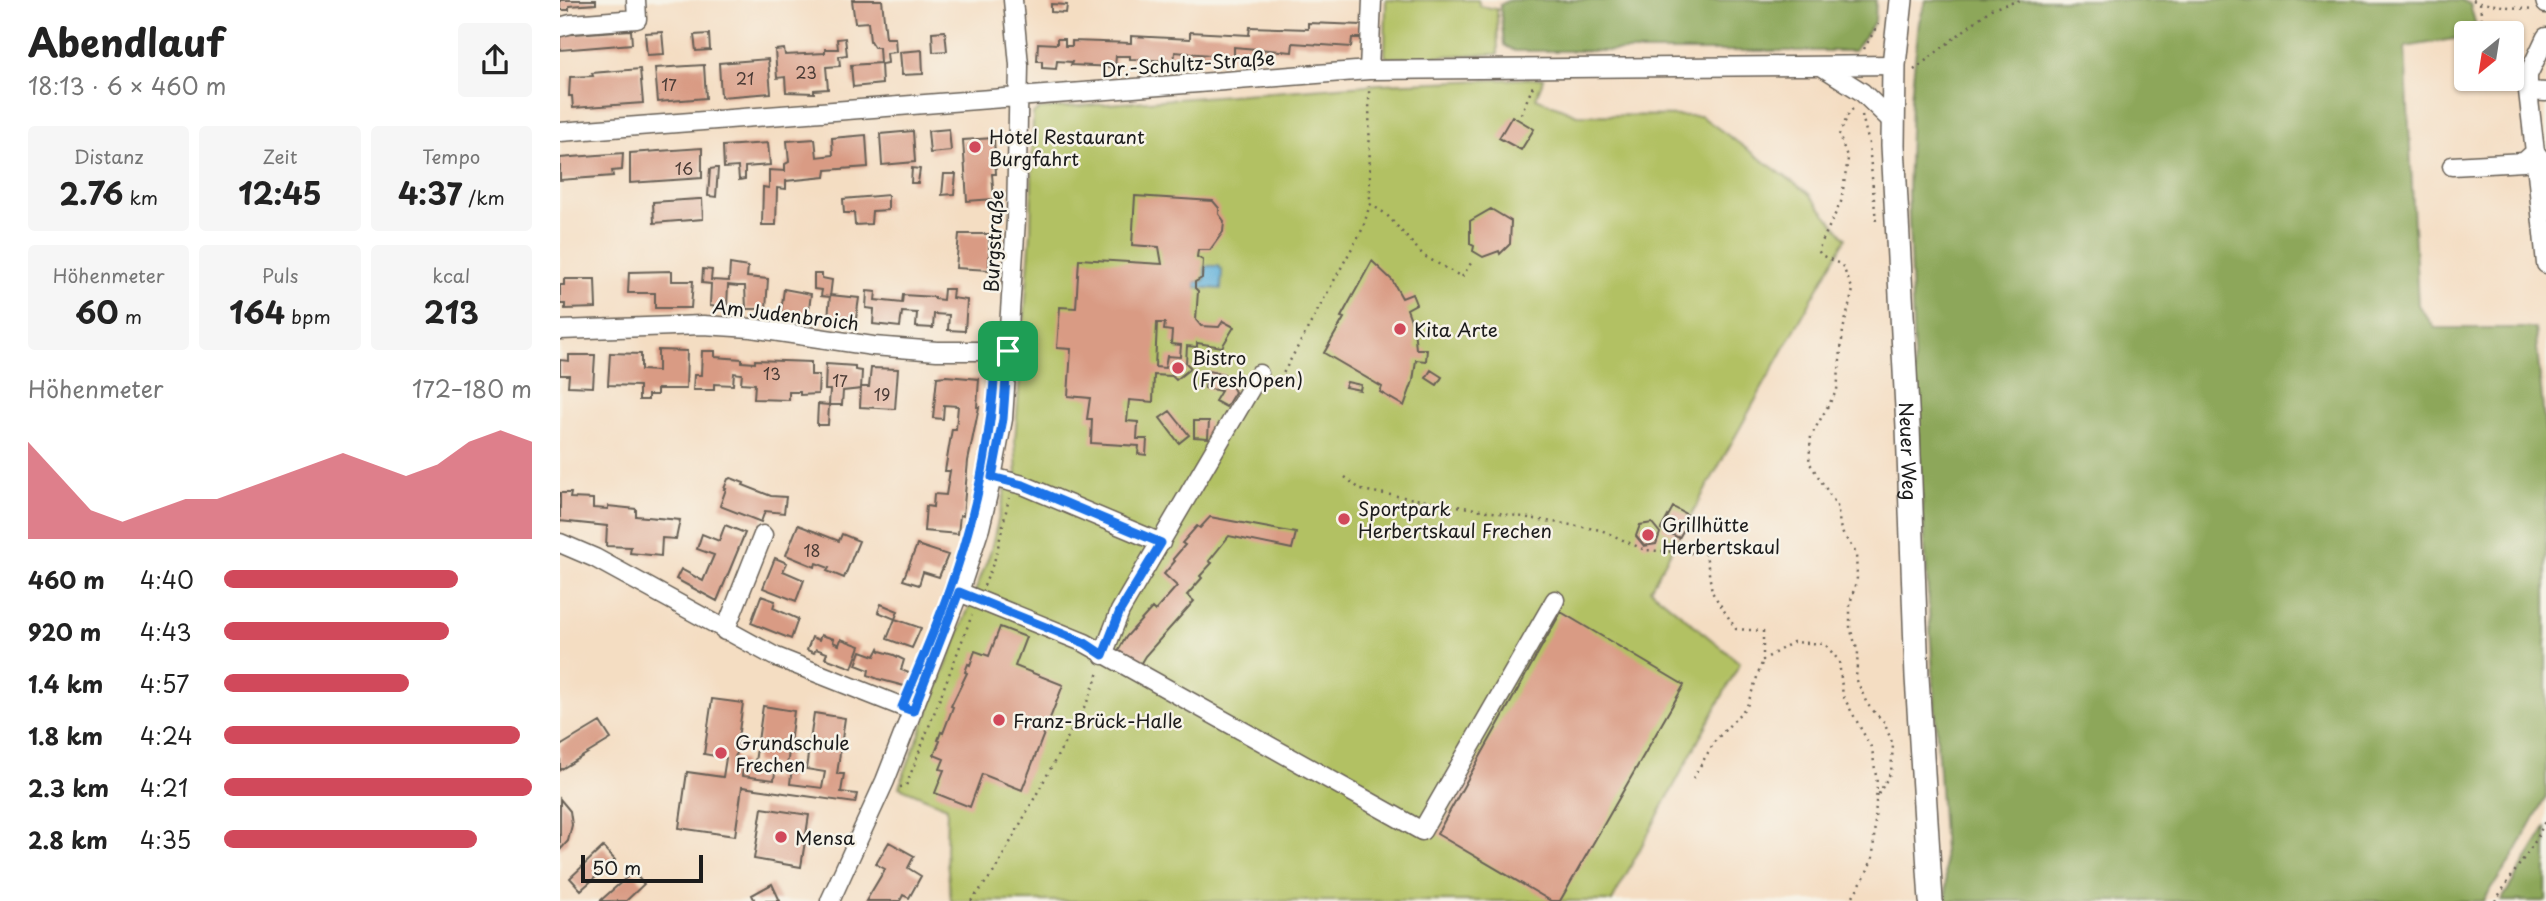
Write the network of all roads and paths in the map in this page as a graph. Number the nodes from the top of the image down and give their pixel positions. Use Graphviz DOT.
graph roads {
  1 [pos="636,0"];
  2 [pos="1013,0"];
  3 [pos="1372,0"];
  4 [pos="1901,0"];
  5 [pos="2021,0"];
  6 [pos="2473,0"];
  7 [pos="2480,3"];
  8 [pos="2543,5"];
  9 [pos="2482,21"];
  10 [pos="560,27"];
  11 [pos="2546,37"];
  12 [pos="1894,65"];
  13 [pos="1821,66"];
  14 [pos="1535,69"];
  15 [pos="1369,70"];
  16 [pos="2537,91"];
  17 [pos="1018,97"];
  18 [pos="1856,107"];
  19 [pos="1521,114"];
  20 [pos="1893,122"];
  21 [pos="560,132"];
  22 [pos="2541,158"];
  23 [pos="2452,166"];
  24 [pos="1370,204"];
  25 [pos="1473,260"];
  26 [pos="2546,264"];
  27 [pos="560,330"];
  28 [pos="1008,351"];
  29 [pos="1259,374"];
  30 [pos="1280,379"];
  31 [pos="992,477"];
  32 [pos="1345,477"];
  33 [pos="1013,483"];
  34 [pos="763,535"];
  35 [pos="560,543"];
  36 [pos="1161,543"];
  37 [pos="959,592"];
  38 [pos="978,600"];
  39 [pos="1555,600"];
  40 [pos="725,631"];
  41 [pos="1103,655"];
  42 [pos="1763,660"];
  43 [pos="913,711"];
  44 [pos="1693,778"];
  45 [pos="898,787"];
  46 [pos="1876,798"];
  47 [pos="2546,819"];
  48 [pos="830,901"];
  49 [pos="971,901"];
  50 [pos="1850,901"];
  51 [pos="1931,901"];
  52 [pos="2495,901"];
  1 -- 10 [label="street"];
  2 -- 17 [label="street, Burgstraße"];
  3 -- 15 [label="street"];
  4 -- 12 [label="main road, Neuer Weg"];
  5 -- 12 [label="path"];
  6 -- 7 [label="path"];
  7 -- 8 [label="path"];
  7 -- 9 [label="path"];
  11 -- 16 [label="street"];
  12 -- 13 [label="street, Dr.-Schultz-Straße"];
  12 -- 20 [label="main road, Neuer Weg"];
  13 -- 14 [label="street, Dr.-Schultz-Straße"];
  13 -- 20 [label="street"];
  14 -- 15 [label="street, Dr.-Schultz-Straße"];
  14 -- 19 [label="path"];
  15 -- 17 [label="street, Dr.-Schultz-Straße"];
  15 -- 24 [label="path"];
  16 -- 22 [label="street"];
  17 -- 21 [label="street, Dr.-Schultz-Straße"];
  17 -- 28 [label="street, Burgstraße"];
  18 -- 46 [label="path"];
  20 -- 51 [label="main road, Neuer Weg"];
  22 -- 23 [label="street"];
  22 -- 26 [label="street"];
  24 -- 25 [label="path"];
  24 -- 30 [label="path"];
  27 -- 28 [label="street, Am Judenbroich"];
  28 -- 31 [label="street, Burgstraße"];
  29 -- 36 [label="street"];
  31 -- 33 [label="street"];
  31 -- 37 [label="street, Burgstraße"];
  32 -- 42 [label="path"];
  33 -- 36 [label="street"];
  33 -- 38 [label="path"];
  34 -- 40 [label="street"];
  35 -- 40 [label="street"];
  36 -- 41 [label="street"];
  37 -- 38 [label="street"];
  37 -- 43 [label="street, Burgstraße"];
  38 -- 41 [label="street"];
  38 -- 45 [label="path"];
  39 -- 41 [label="street"];
  40 -- 43 [label="street"];
  41 -- 49 [label="path"];
  42 -- 44 [label="path"];
  42 -- 46 [label="path"];
  43 -- 48 [label="street, Burgstraße"];
  46 -- 50 [label="path"];
  47 -- 52 [label="path"];
}
